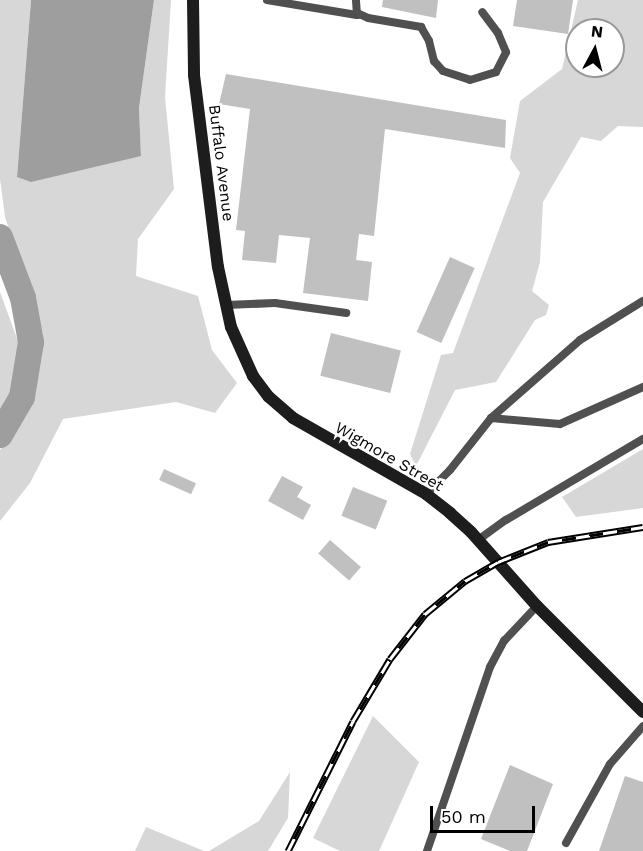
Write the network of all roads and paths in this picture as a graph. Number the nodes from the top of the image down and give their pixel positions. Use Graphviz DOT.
graph roads {
  1 [pos="193,0"];
  2 [pos="267,0"];
  3 [pos="357,0"];
  4 [pos="482,12"];
  5 [pos="357,13"];
  6 [pos="643,301"];
  7 [pos="226,305"];
  8 [pos="346,313"];
  9 [pos="231,327"];
  10 [pos="643,387"];
  11 [pos="491,418"];
  12 [pos="643,439"];
  13 [pos="426,494"];
  14 [pos="478,540"];
  15 [pos="537,606"];
  16 [pos="643,712"];
  17 [pos="643,726"];
  18 [pos="566,843"];
  19 [pos="427,851"];
  1 -- 7 [label="street, Buffalo Avenue"];
  2 -- 5 [label="lane"];
  3 -- 5 [label="lane"];
  4 -- 5 [label="lane"];
  6 -- 11 [label="lane"];
  7 -- 8 [label="lane"];
  7 -- 9 [label="street, Buffalo Avenue"];
  9 -- 13 [label="street, Wigmore Street"];
  10 -- 11 [label="lane"];
  11 -- 13 [label="lane"];
  12 -- 14 [label="lane"];
  13 -- 14 [label="street, Wigmore Street"];
  14 -- 15 [label="street, Wigmore Street"];
  15 -- 16 [label="street, Wigmore Street"];
  15 -- 19 [label="lane"];
  17 -- 18 [label="lane"];
}
